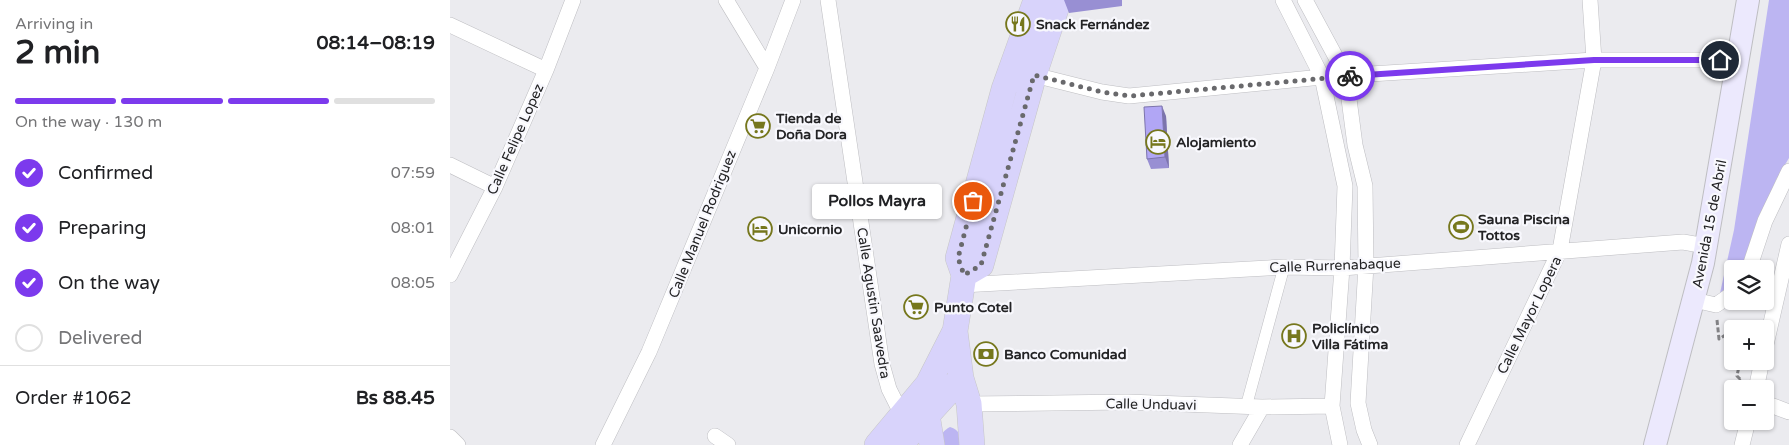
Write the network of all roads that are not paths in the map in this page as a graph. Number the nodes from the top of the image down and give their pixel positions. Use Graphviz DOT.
graph roads {
  1 [pos="573,0"];
  2 [pos="726,0"];
  3 [pos="792,0"];
  4 [pos="828,0"];
  5 [pos="1036,0"];
  6 [pos="1059,0"];
  7 [pos="1283,0"];
  8 [pos="1305,0"];
  9 [pos="1590,0"];
  10 [pos="1748,0"];
  11 [pos="450,25"];
  12 [pos="1594,60"];
  13 [pos="1738,60"];
  14 [pos="767,68"];
  15 [pos="546,70"];
  16 [pos="1034,75"];
  17 [pos="1346,76"];
  18 [pos="1322,77"];
  19 [pos="450,165"];
  20 [pos="1789,171"];
  21 [pos="494,186"];
  22 [pos="1789,244"];
  23 [pos="1706,246"];
  24 [pos="1560,250"];
  25 [pos="1751,260"];
  26 [pos="1366,266"];
  27 [pos="1284,267"];
  28 [pos="1342,268"];
  29 [pos="450,275"];
  30 [pos="963,280"];
  31 [pos="1694,300"];
  32 [pos="1724,300"];
  33 [pos="1772,320"];
  34 [pos="955,331"];
  35 [pos="962,378"];
  36 [pos="969,404"];
  37 [pos="1332,406"];
  38 [pos="1774,406"];
  39 [pos="1246,407"];
  40 [pos="1262,408"];
  41 [pos="1789,412"];
  42 [pos="1746,430"];
  43 [pos="917,433"];
  44 [pos="715,436"];
  45 [pos="450,437"];
  46 [pos="458,445"];
  47 [pos="603,445"];
  48 [pos="728,445"];
  49 [pos="877,445"];
  50 [pos="972,445"];
  51 [pos="1240,445"];
  52 [pos="1340,445"];
  53 [pos="1370,445"];
  54 [pos="1467,445"];
  55 [pos="1656,445"];
  56 [pos="1742,445"];
  1 -- 15 [label="street, Calle Felipe Lopez"];
  2 -- 14 [label="street"];
  3 -- 14 [label="street, Calle Manuel Rodriguez"];
  4 -- 43 [label="street, Calle Agustin Saavedra"];
  5 -- 30 [label="main road"];
  6 -- 16 [label="main road"];
  7 -- 18 [label="street"];
  8 -- 17 [label="street"];
  9 -- 12 [label="street, Calle Mayor Lopera"];
  10 -- 13 [label="main road, Avenida 15 de Abril"];
  11 -- 15 [label="street"];
  12 -- 13 [label="street"];
  12 -- 17 [label="street"];
  12 -- 24 [label="street, Calle Mayor Lopera"];
  13 -- 23 [label="main road, Avenida 15 de Abril"];
  14 -- 47 [label="street, Calle Manuel Rodriguez"];
  15 -- 21 [label="street, Calle Felipe Lopez"];
  16 -- 18 [label="street"];
  16 -- 30 [label="main road"];
  17 -- 18 [label="street"];
  17 -- 26 [label="street"];
  18 -- 28 [label="street"];
  19 -- 21 [label="street"];
  20 -- 25 [label="street"];
  21 -- 29 [label="street, Calle Felipe Lopez"];
  22 -- 33 [label="street"];
  23 -- 24 [label="street, Calle Rurrenabaque"];
  23 -- 31 [label="main road, Avenida 15 de Abril"];
  24 -- 26 [label="street, Calle Rurrenabaque"];
  24 -- 54 [label="street, Calle Mayor Lopera"];
  26 -- 28 [label="street, Calle Rurrenabaque"];
  26 -- 53 [label="street"];
  27 -- 28 [label="street, Calle Rurrenabaque"];
  27 -- 30 [label="street, Calle Rurrenabaque"];
  27 -- 39 [label="street"];
  28 -- 37 [label="street"];
  30 -- 34 [label="main road"];
  31 -- 32 [label="street"];
  31 -- 55 [label="main road, Avenida 15 de Abril"];
  34 -- 35 [label="main road"];
  34 -- 43 [label="main road"];
  35 -- 36 [label="main road"];
  35 -- 43 [label="main road"];
  36 -- 39 [label="street, Calle Unduavi"];
  36 -- 50 [label="main road"];
  37 -- 40 [label="street, Calle Unduavi"];
  37 -- 52 [label="street"];
  38 -- 41 [label="street"];
  39 -- 40 [label="street, Calle Unduavi"];
  40 -- 51 [label="street"];
  42 -- 56 [label="street"];
  43 -- 49 [label="main road"];
  44 -- 48 [label="street"];
  45 -- 46 [label="street"];
}
